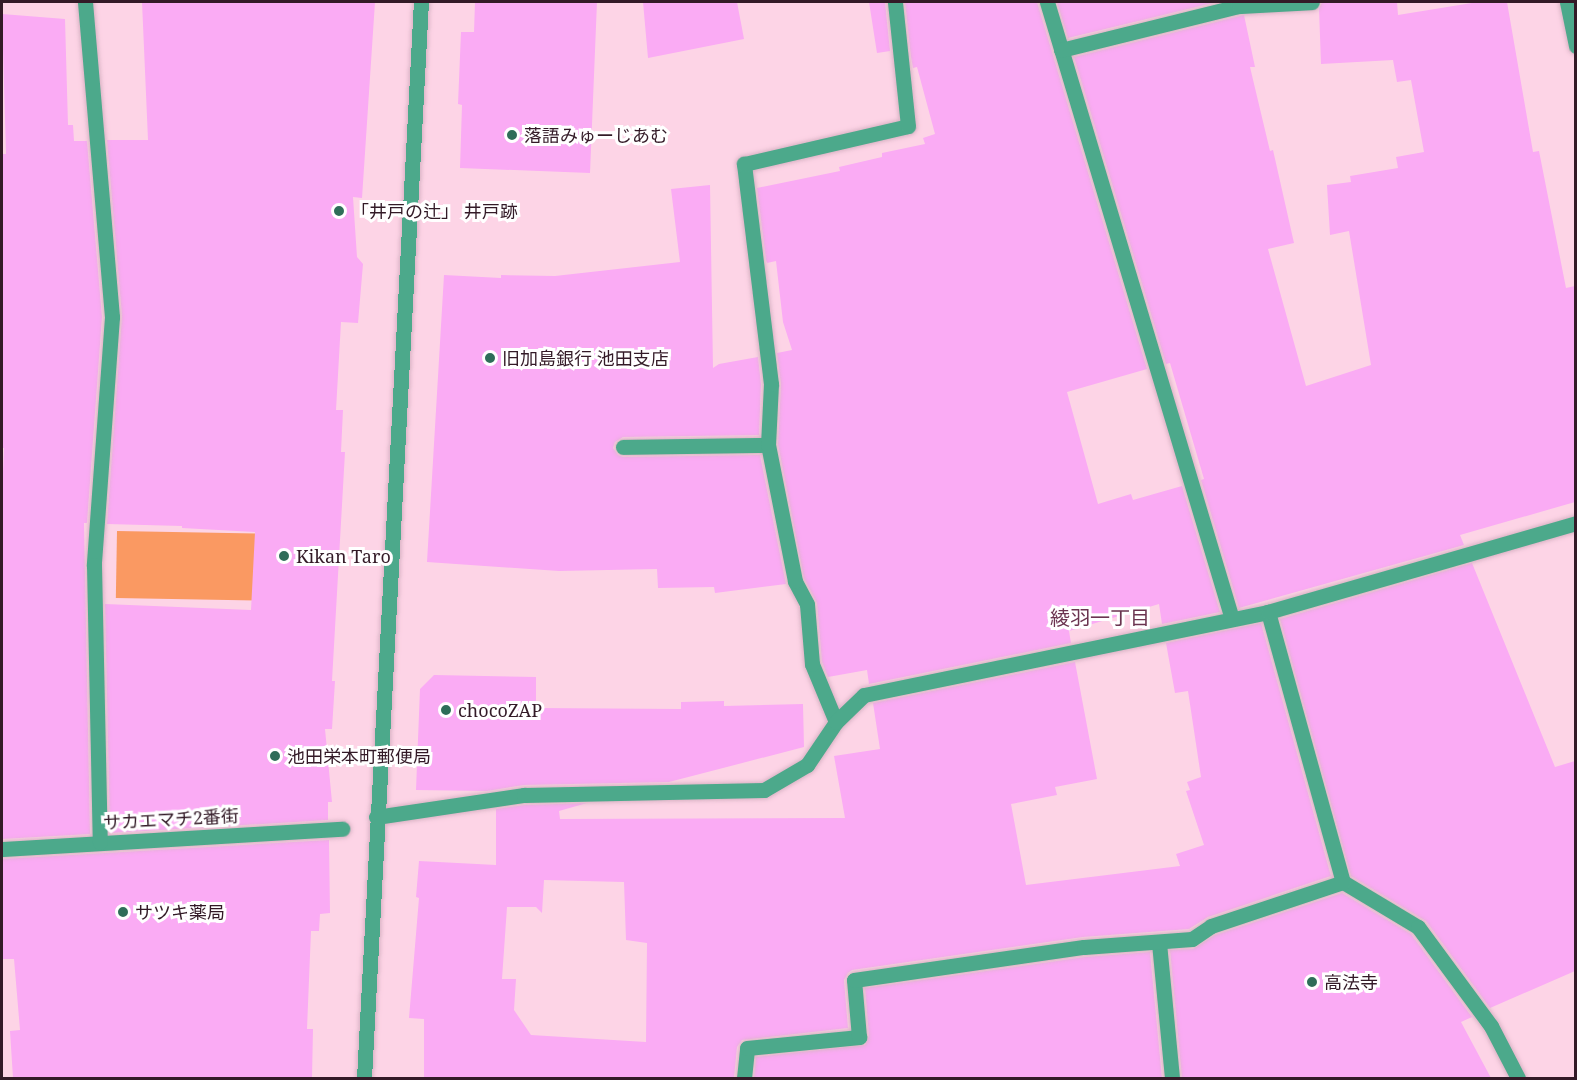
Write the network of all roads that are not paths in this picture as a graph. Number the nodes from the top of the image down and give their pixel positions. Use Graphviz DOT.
graph roads {
  1 [pos="85,2"];
  2 [pos="421,2"];
  3 [pos="895,2"];
  4 [pos="1047,2"];
  5 [pos="1312,2"];
  6 [pos="1567,2"];
  7 [pos="1575,46"];
  8 [pos="1061,50"];
  9 [pos="768,445"];
  10 [pos="623,447"];
  11 [pos="1575,523"];
  12 [pos="1268,612"];
  13 [pos="1232,619"];
  14 [pos="836,722"];
  15 [pos="376,817"];
  16 [pos="342,829"];
  17 [pos="100,842"];
  18 [pos="2,849"];
  19 [pos="1343,882"];
  20 [pos="1159,942"];
  21 [pos="364,1078"];
  22 [pos="744,1078"];
  23 [pos="1172,1078"];
  24 [pos="1518,1078"];
  1 -- 17 [label="street"];
  2 -- 15 [label="street"];
  3 -- 9 [label="street"];
  4 -- 8 [label="street"];
  5 -- 8 [label="street"];
  6 -- 7 [label="street"];
  8 -- 13 [label="street"];
  9 -- 10 [label="street"];
  9 -- 14 [label="street"];
  11 -- 12 [label="street"];
  12 -- 13 [label="street"];
  12 -- 19 [label="street"];
  13 -- 14 [label="street"];
  14 -- 15 [label="street"];
  15 -- 21 [label="street"];
  16 -- 17 [label="street, サカエマチ2番街"];
  17 -- 18 [label="street, サカエマチ2番街"];
  19 -- 20 [label="street"];
  19 -- 24 [label="street"];
  20 -- 22 [label="street"];
  20 -- 23 [label="street"];
}
